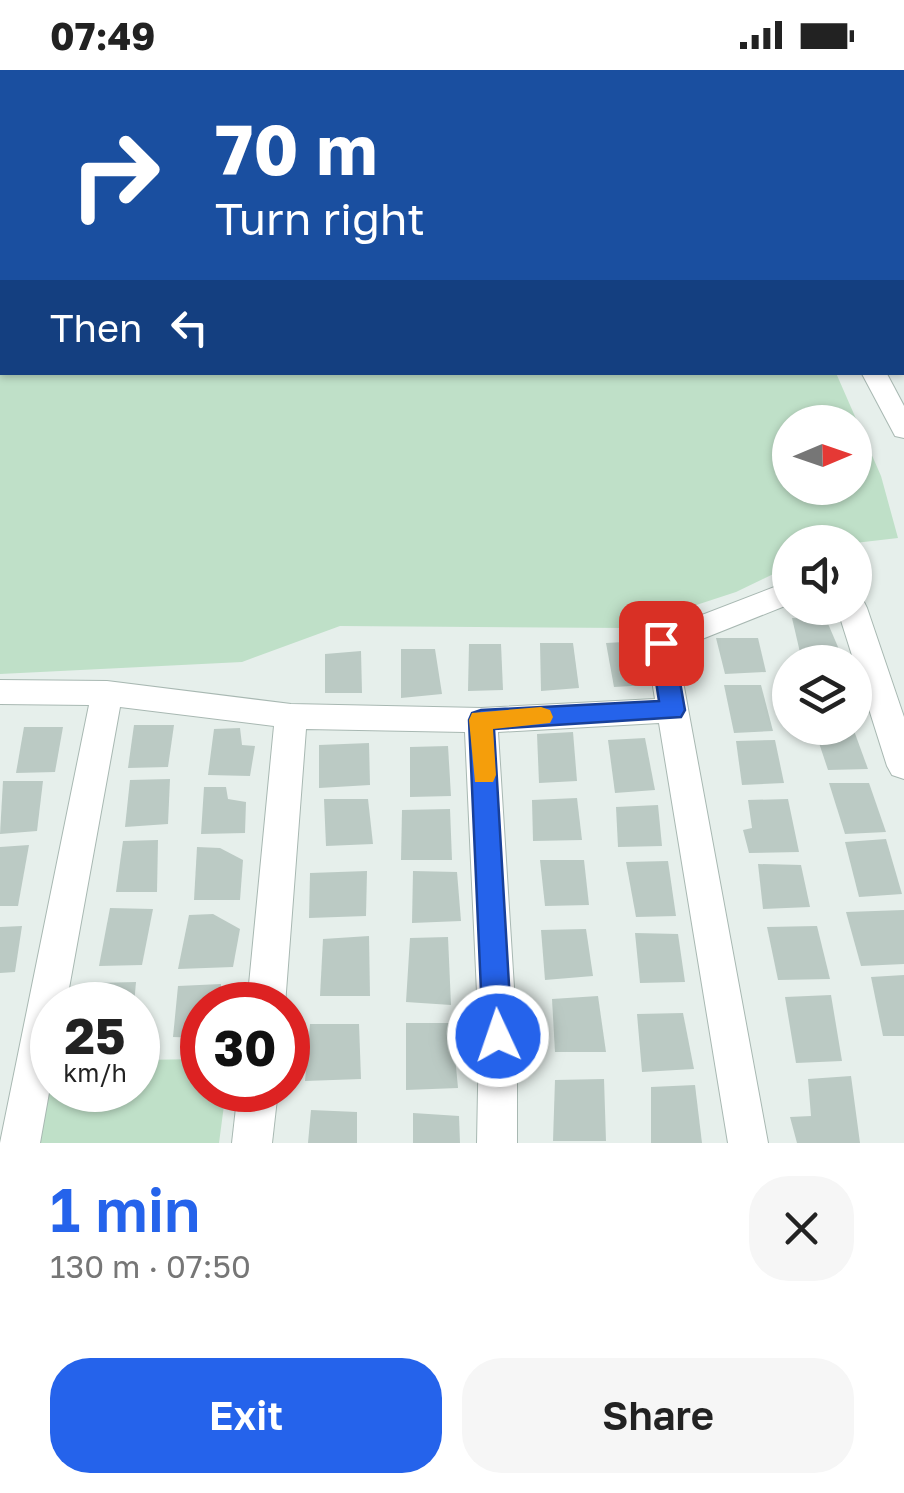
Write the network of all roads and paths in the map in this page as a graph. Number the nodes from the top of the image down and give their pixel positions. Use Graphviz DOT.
graph roads {
  1 [pos="876,375"];
  2 [pos="904,430"];
  3 [pos="772,599"];
  4 [pos="858,625"];
  5 [pos="0,692"];
  6 [pos="107,693"];
  7 [pos="673,710"];
  8 [pos="291,716"];
  9 [pos="481,720"];
  10 [pos="904,766"];
  11 [pos="268,982"];
  12 [pos="256,1112"];
  13 [pos="20,1143"];
  14 [pos="252,1143"];
  15 [pos="497,1143"];
  16 [pos="748,1143"];
  1 -- 2 [label="street"];
  3 -- 7 [label="street"];
  4 -- 10 [label="street"];
  5 -- 6 [label="street"];
  6 -- 8 [label="street"];
  6 -- 13 [label="street"];
  7 -- 9 [label="street"];
  7 -- 16 [label="street"];
  8 -- 9 [label="street"];
  8 -- 11 [label="street"];
  9 -- 15 [label="street"];
  12 -- 14 [label="street"];
}
